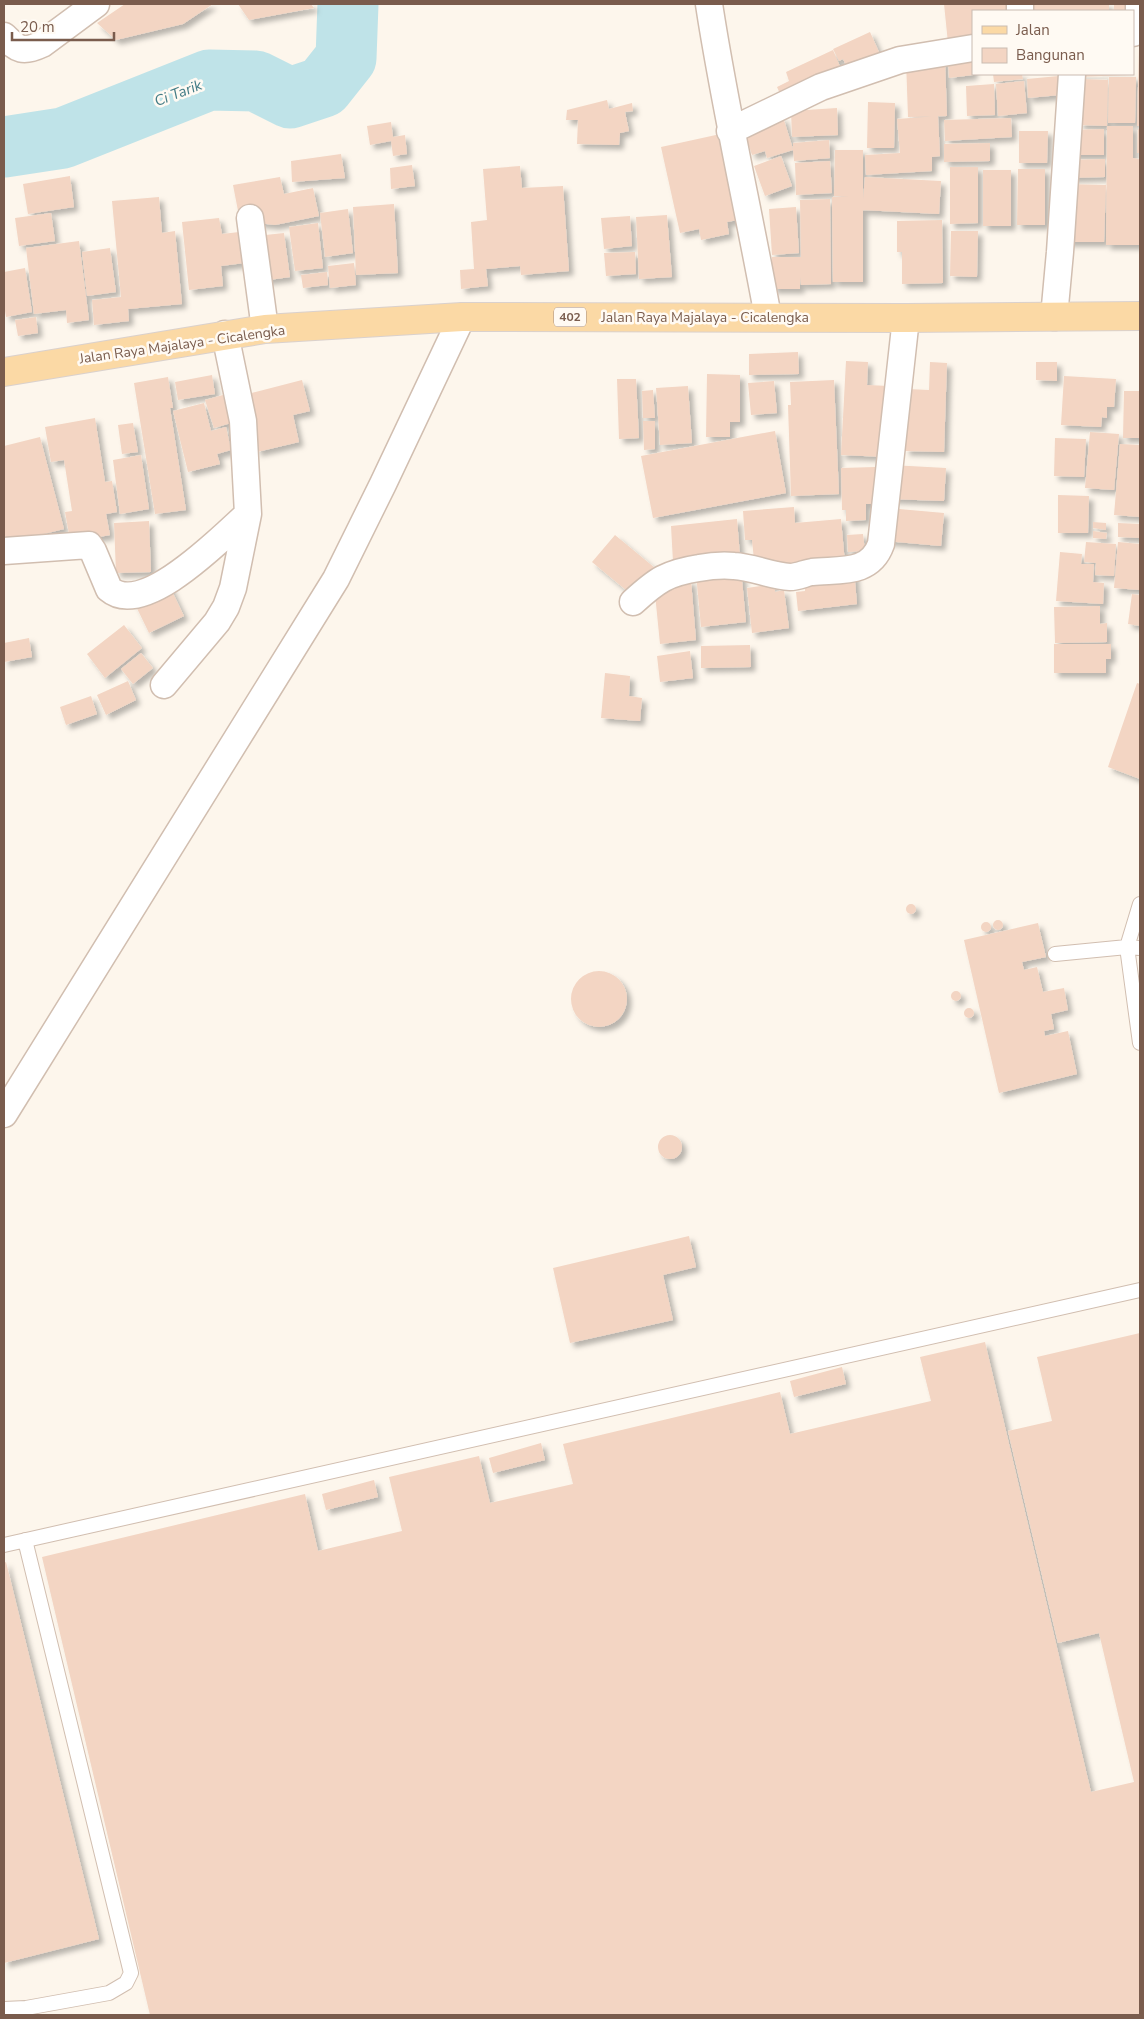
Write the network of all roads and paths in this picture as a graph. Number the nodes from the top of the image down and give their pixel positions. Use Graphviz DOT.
graph roads {
  1 [pos="96,4"];
  2 [pos="709,4"];
  3 [pos="1139,4"];
  4 [pos="1134,31"];
  5 [pos="4,36"];
  6 [pos="972,48"];
  7 [pos="1072,75"];
  8 [pos="730,131"];
  9 [pos="250,218"];
  10 [pos="462,316"];
  11 [pos="768,316"];
  12 [pos="1140,316"];
  13 [pos="1054,317"];
  14 [pos="906,318"];
  15 [pos="265,329"];
  16 [pos="225,334"];
  17 [pos="4,372"];
  18 [pos="248,514"];
  19 [pos="4,551"];
  20 [pos="633,602"];
  21 [pos="164,685"];
  22 [pos="1140,904"];
  23 [pos="1134,948"];
  24 [pos="1055,954"];
  25 [pos="1140,1043"];
  26 [pos="4,1114"];
  27 [pos="1140,1290"];
  28 [pos="25,1540"];
  29 [pos="4,1545"];
  30 [pos="4,2009"];
  1 -- 5 [label="street"];
  2 -- 8 [label="street"];
  3 -- 4 [label="street"];
  6 -- 8 [label="street"];
  7 -- 13 [label="street"];
  8 -- 11 [label="street"];
  9 -- 15 [label="street"];
  10 -- 11 [label="main road, Jalan Raya Majalaya - Cicalengka / 402"];
  10 -- 15 [label="main road, Jalan Raya Majalaya - Cicalengka / 402"];
  10 -- 26 [label="street"];
  11 -- 14 [label="main road, Jalan Raya Majalaya - Cicalengka / 402"];
  12 -- 13 [label="main road, Jalan Raya Majalaya - Cicalengka / 402"];
  13 -- 14 [label="main road, Jalan Raya Majalaya - Cicalengka / 402"];
  14 -- 20 [label="street"];
  15 -- 16 [label="main road, Jalan Raya Majalaya - Cicalengka / 402"];
  16 -- 17 [label="main road, Jalan Raya Majalaya - Cicalengka / 402"];
  16 -- 18 [label="street"];
  18 -- 19 [label="street"];
  18 -- 21 [label="street"];
  22 -- 23 [label="lane"];
  23 -- 24 [label="lane"];
  23 -- 25 [label="lane"];
  27 -- 28 [label="lane"];
  28 -- 29 [label="lane"];
  28 -- 30 [label="lane"];
}
